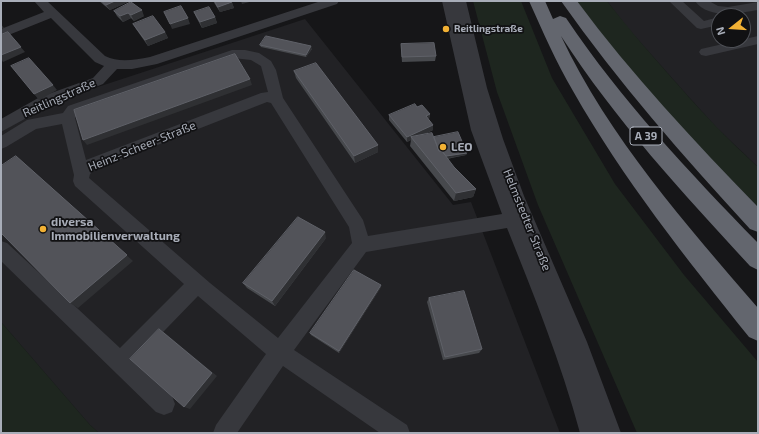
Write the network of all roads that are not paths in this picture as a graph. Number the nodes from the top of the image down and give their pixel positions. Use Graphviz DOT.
graph roads {
  1 [pos="40,1"];
  2 [pos="333,1"];
  3 [pos="448,1"];
  4 [pos="460,1"];
  5 [pos="537,1"];
  6 [pos="548,1"];
  7 [pos="568,1"];
  8 [pos="675,1"];
  9 [pos="702,1"];
  10 [pos="758,6"];
  11 [pos="52,13"];
  12 [pos="711,23"];
  13 [pos="1,34"];
  14 [pos="758,40"];
  15 [pos="706,52"];
  16 [pos="113,65"];
  17 [pos="276,99"];
  18 [pos="68,117"];
  19 [pos="1,126"];
  20 [pos="1,143"];
  21 [pos="81,174"];
  22 [pos="511,220"];
  23 [pos="758,222"];
  24 [pos="361,245"];
  25 [pos="1,249"];
  26 [pos="758,259"];
  27 [pos="197,284"];
  28 [pos="758,328"];
  29 [pos="280,352"];
  30 [pos="120,362"];
  31 [pos="164,404"];
  32 [pos="224,433"];
  33 [pos="400,433"];
  34 [pos="591,433"];
  35 [pos="610,433"];
  1 -- 11 [label="street, Reitlingstraße"];
  2 -- 16 [label="street, Reitlingstraße"];
  3 -- 22 [label="street, Helmstedter Straße"];
  4 -- 35 [label="street, Helmstedter Straße"];
  5 -- 28 [label="highway"];
  6 -- 26 [label="highway, A 39"];
  7 -- 23 [label="highway, A 39"];
  8 -- 12 [label="street"];
  9 -- 10 [label="street"];
  11 -- 13 [label="street"];
  11 -- 16 [label="street, Reitlingstraße"];
  14 -- 15 [label="street"];
  16 -- 19 [label="street, Reitlingstraße"];
  17 -- 18 [label="street"];
  17 -- 21 [label="street, Heinz-Scheer-Straße"];
  17 -- 24 [label="street"];
  18 -- 20 [label="street"];
  18 -- 21 [label="street"];
  21 -- 27 [label="street, Heinz-Scheer-Straße"];
  22 -- 24 [label="street"];
  22 -- 34 [label="street, Helmstedter Straße"];
  24 -- 29 [label="street"];
  25 -- 30 [label="street"];
  27 -- 29 [label="street, Heinz-Scheer-Straße"];
  27 -- 30 [label="street"];
  29 -- 32 [label="street"];
  29 -- 33 [label="street, Heinz-Scheer-Straße"];
  30 -- 31 [label="street"];
}
